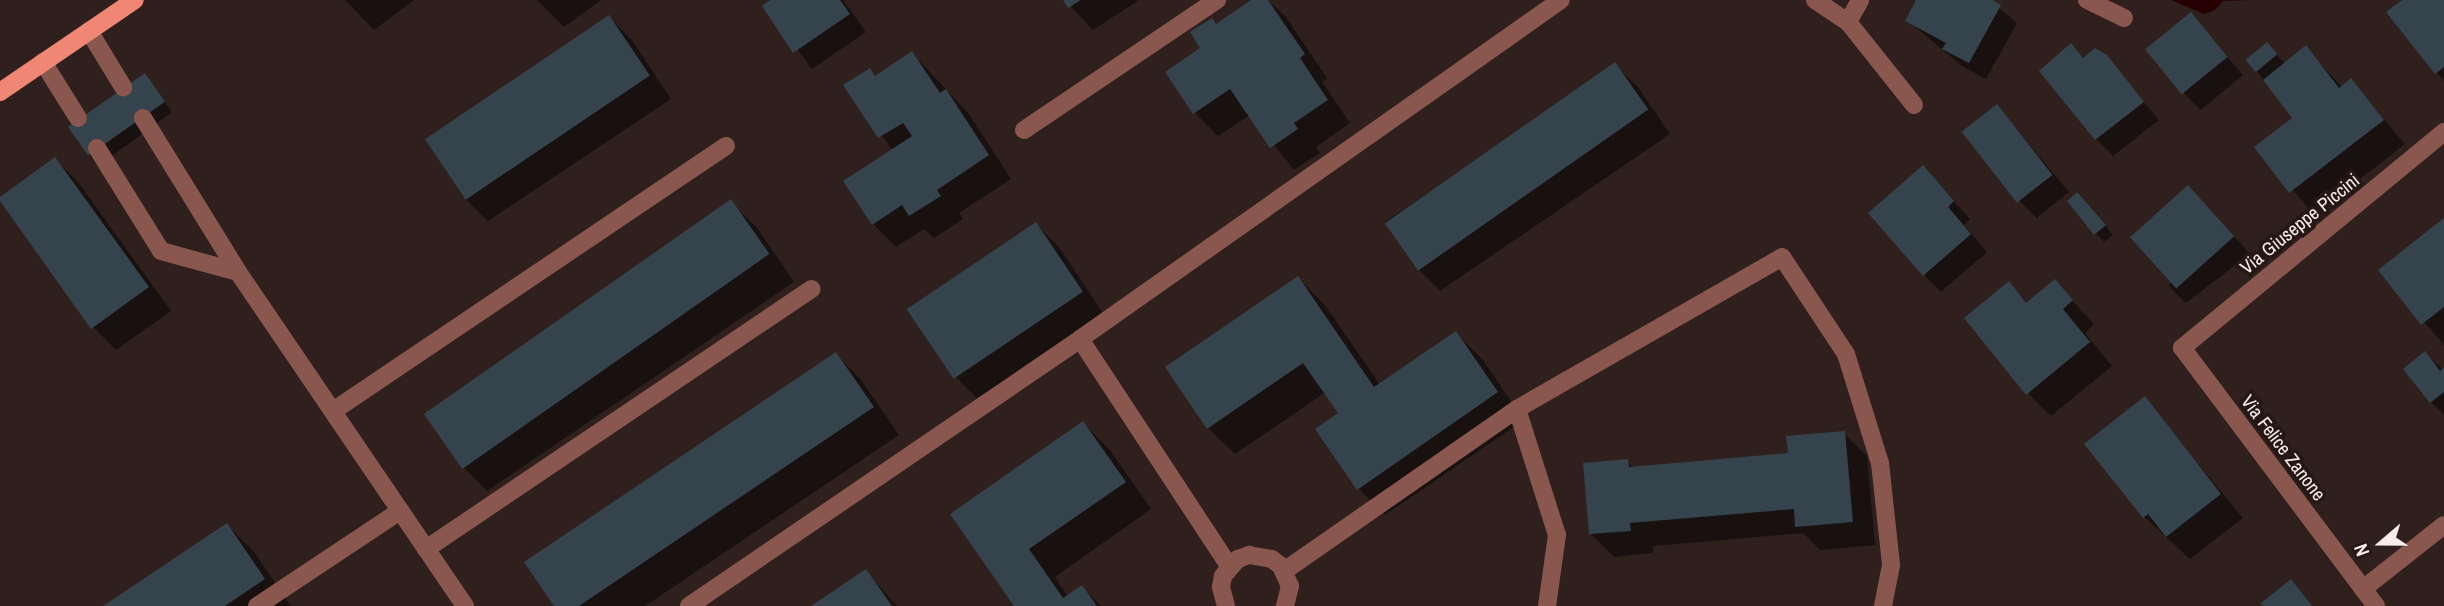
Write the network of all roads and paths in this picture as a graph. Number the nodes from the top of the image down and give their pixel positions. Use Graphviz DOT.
graph roads {
  1 [pos="135,0"];
  2 [pos="1217,0"];
  3 [pos="1561,0"];
  4 [pos="1815,0"];
  5 [pos="1860,0"];
  6 [pos="2087,0"];
  7 [pos="2124,18"];
  8 [pos="1848,22"];
  9 [pos="89,31"];
  10 [pos="43,62"];
  11 [pos="123,87"];
  12 [pos="0,92"];
  13 [pos="1914,105"];
  14 [pos="78,118"];
  15 [pos="143,118"];
  16 [pos="1024,130"];
  17 [pos="2444,132"];
  18 [pos="726,146"];
  19 [pos="97,148"];
  20 [pos="238,272"];
  21 [pos="811,289"];
  22 [pos="1080,339"];
  23 [pos="2182,348"];
  24 [pos="1517,409"];
  25 [pos="333,411"];
  26 [pos="400,511"];
  27 [pos="2444,526"];
  28 [pos="426,549"];
  29 [pos="1229,566"];
  30 [pos="1284,572"];
  31 [pos="2363,589"];
  32 [pos="257,606"];
  33 [pos="465,606"];
  34 [pos="689,606"];
  35 [pos="1226,606"];
  36 [pos="1285,606"];
  37 [pos="1547,606"];
  38 [pos="1883,606"];
  39 [pos="2376,606"];
  1 -- 9 [label="main road"];
  2 -- 16 [label="street"];
  3 -- 22 [label="street"];
  4 -- 8 [label="street"];
  5 -- 8 [label="street"];
  6 -- 7 [label="street"];
  8 -- 13 [label="street"];
  9 -- 10 [label="main road"];
  9 -- 11 [label="street"];
  10 -- 12 [label="main road"];
  10 -- 14 [label="street"];
  15 -- 20 [label="street"];
  17 -- 23 [label="street, Via Giuseppe Piccini"];
  18 -- 25 [label="street"];
  19 -- 20 [label="street"];
  20 -- 25 [label="street"];
  21 -- 28 [label="street"];
  22 -- 29 [label="street"];
  22 -- 34 [label="street"];
  23 -- 31 [label="street, Via Felice Zanone"];
  24 -- 30 [label="street"];
  24 -- 37 [label="street"];
  24 -- 38 [label="street"];
  25 -- 26 [label="street"];
  26 -- 28 [label="street"];
  26 -- 32 [label="street"];
  27 -- 31 [label="street"];
  28 -- 33 [label="street"];
  29 -- 30 [label="street"];
  29 -- 35 [label="street"];
  30 -- 36 [label="street"];
  31 -- 39 [label="street, Via Felice Zanone"];
}
